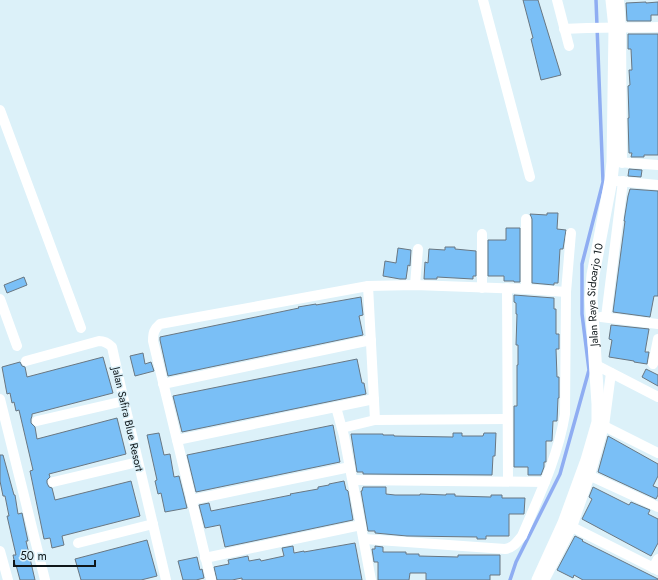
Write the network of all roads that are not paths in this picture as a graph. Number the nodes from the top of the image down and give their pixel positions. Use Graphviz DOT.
graph roads {
  1 [pos="483,0"];
  2 [pos="557,0"];
  3 [pos="612,0"];
  4 [pos="620,0"];
  5 [pos="658,27"];
  6 [pos="614,28"];
  7 [pos="564,29"];
  8 [pos="569,46"];
  9 [pos="0,110"];
  10 [pos="618,162"];
  11 [pos="658,166"];
  12 [pos="530,177"];
  13 [pos="617,181"];
  14 [pos="658,185"];
  15 [pos="526,219"];
  16 [pos="571,233"];
  17 [pos="482,234"];
  18 [pos="418,249"];
  19 [pos="415,285"];
  20 [pos="368,286"];
  21 [pos="482,288"];
  22 [pos="507,288"];
  23 [pos="526,289"];
  24 [pos="566,292"];
  25 [pos="0,299"];
  26 [pos="593,316"];
  27 [pos="606,317"];
  28 [pos="658,324"];
  29 [pos="81,328"];
  30 [pos="658,339"];
  31 [pos="371,340"];
  32 [pos="17,346"];
  33 [pos="26,361"];
  34 [pos="653,364"];
  35 [pos="596,365"];
  36 [pos="611,372"];
  37 [pos="163,384"];
  38 [pos="658,397"];
  39 [pos="0,399"];
  40 [pos="374,399"];
  41 [pos="124,401"];
  42 [pos="336,407"];
  43 [pos="507,418"];
  44 [pos="374,420"];
  45 [pos="37,421"];
  46 [pos="604,426"];
  47 [pos="342,428"];
  48 [pos="177,440"];
  49 [pos="658,453"];
  50 [pos="138,462"];
  51 [pos="350,467"];
  52 [pos="586,474"];
  53 [pos="352,480"];
  54 [pos="53,482"];
  55 [pos="508,482"];
  56 [pos="545,482"];
  57 [pos="191,500"];
  58 [pos="658,507"];
  59 [pos="153,524"];
  60 [pos="361,525"];
  61 [pos="572,527"];
  62 [pos="364,539"];
  63 [pos="78,543"];
  64 [pos="0,551"];
  65 [pos="205,558"];
  66 [pos="656,566"];
  67 [pos="544,578"];
  68 [pos="8,580"];
  69 [pos="45,580"];
  70 [pos="166,580"];
  71 [pos="211,580"];
  72 [pos="371,580"];
  1 -- 12 [label="street"];
  2 -- 7 [label="street"];
  3 -- 6 [label="street, Jalan Raya Sidoarjo 10"];
  4 -- 6 [label="street"];
  5 -- 6 [label="street"];
  6 -- 7 [label="street"];
  6 -- 10 [label="street, Jalan Raya Sidoarjo 10"];
  7 -- 8 [label="street"];
  9 -- 29 [label="street"];
  10 -- 11 [label="street"];
  10 -- 13 [label="street, Jalan Raya Sidoarjo 10"];
  13 -- 14 [label="street"];
  13 -- 26 [label="street, Jalan Raya Sidoarjo 10"];
  13 -- 27 [label="street"];
  15 -- 23 [label="street"];
  16 -- 24 [label="street"];
  17 -- 21 [label="street"];
  18 -- 19 [label="street"];
  19 -- 20 [label="street"];
  19 -- 21 [label="street"];
  20 -- 31 [label="street"];
  20 -- 37 [label="street"];
  21 -- 22 [label="street"];
  22 -- 23 [label="street"];
  22 -- 43 [label="street"];
  23 -- 24 [label="street"];
  24 -- 56 [label="street"];
  25 -- 32 [label="street"];
  26 -- 27 [label="street"];
  26 -- 35 [label="street, Jalan Raya Sidoarjo 10"];
  27 -- 28 [label="street"];
  30 -- 34 [label="street"];
  31 -- 37 [label="street"];
  31 -- 40 [label="street"];
  33 -- 41 [label="street, Jalan Safira Blue Resort"];
  35 -- 36 [label="street"];
  35 -- 52 [label="street, Jalan Raya Sidoarjo 10"];
  36 -- 38 [label="street"];
  36 -- 46 [label="street"];
  37 -- 48 [label="street"];
  39 -- 69 [label="street"];
  40 -- 42 [label="street"];
  40 -- 44 [label="street"];
  41 -- 45 [label="street"];
  41 -- 50 [label="street, Jalan Safira Blue Resort"];
  42 -- 47 [label="street"];
  42 -- 48 [label="street"];
  43 -- 44 [label="street"];
  43 -- 55 [label="street"];
  44 -- 47 [label="street"];
  46 -- 49 [label="street"];
  46 -- 52 [label="street"];
  47 -- 51 [label="street"];
  48 -- 57 [label="street"];
  50 -- 54 [label="street"];
  50 -- 59 [label="street, Jalan Safira Blue Resort"];
  51 -- 53 [label="street"];
  51 -- 57 [label="street"];
  52 -- 58 [label="street"];
  52 -- 61 [label="street"];
  52 -- 67 [label="street, Jalan Raya Sidoarjo 10"];
  53 -- 55 [label="street"];
  53 -- 60 [label="street"];
  55 -- 56 [label="street"];
  56 -- 62 [label="street"];
  57 -- 65 [label="street"];
  59 -- 63 [label="street"];
  59 -- 70 [label="street, Jalan Safira Blue Resort"];
  60 -- 62 [label="street"];
  60 -- 65 [label="street"];
  61 -- 66 [label="street"];
  61 -- 67 [label="street"];
  62 -- 72 [label="street"];
  64 -- 68 [label="street"];
  65 -- 71 [label="street"];
}
